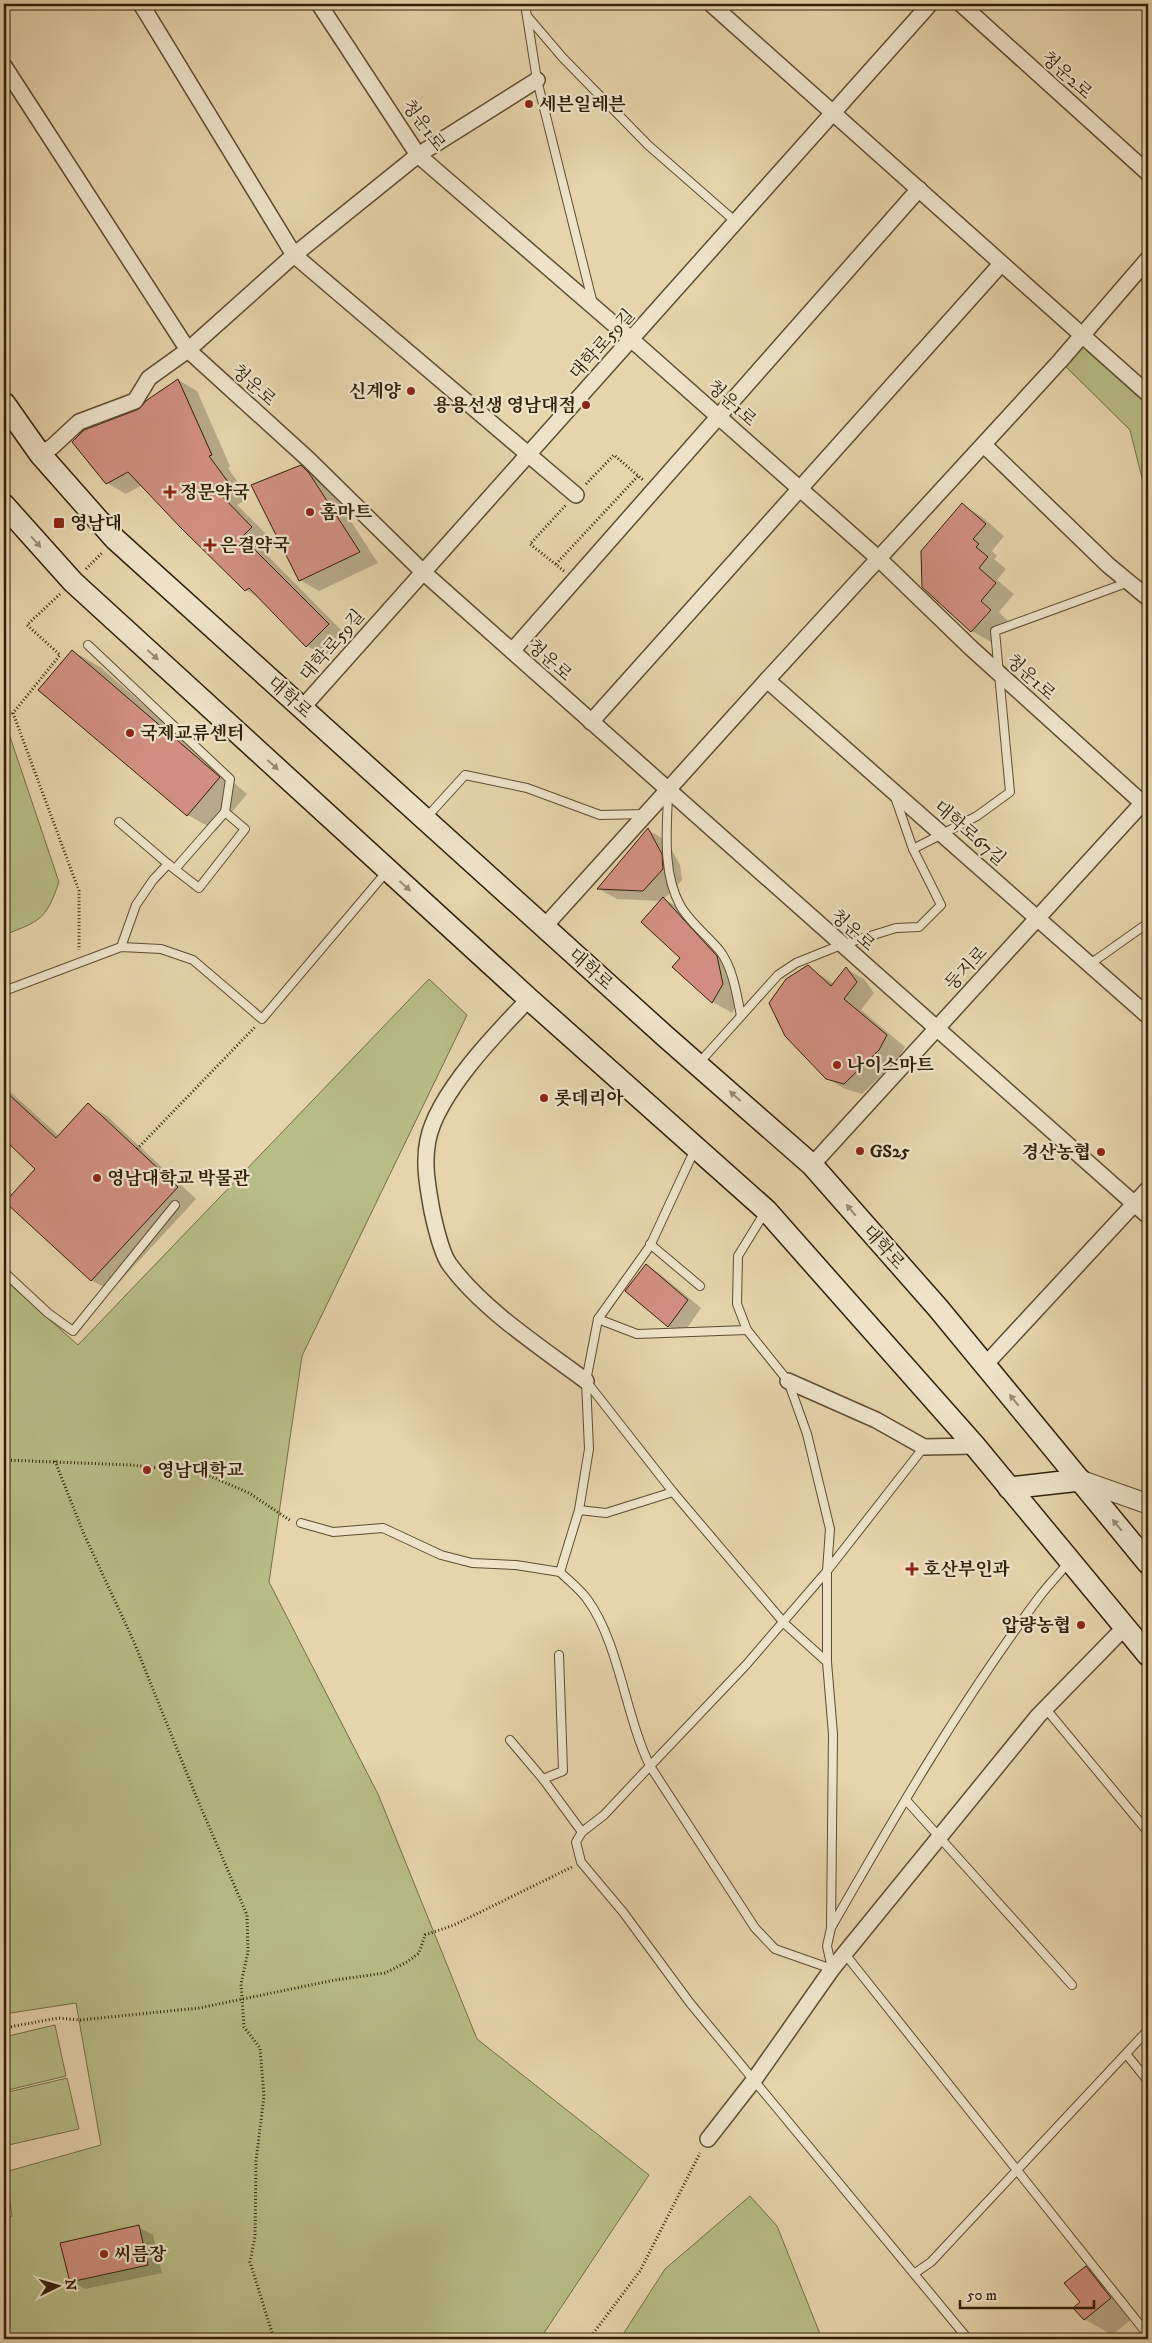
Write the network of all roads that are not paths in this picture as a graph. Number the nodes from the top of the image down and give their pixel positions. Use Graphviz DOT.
graph roads {
  1 [pos="141,4"];
  2 [pos="319,4"];
  3 [pos="525,4"];
  4 [pos="711,4"];
  5 [pos="930,4"];
  6 [pos="961,4"];
  7 [pos="527,15"];
  8 [pos="4,66"];
  9 [pos="537,80"];
  10 [pos="833,111"];
  11 [pos="418,155"];
  12 [pos="1148,174"];
  13 [pos="919,189"];
  14 [pos="736,222"];
  15 [pos="294,255"];
  16 [pos="1148,259"];
  17 [pos="1001,264"];
  18 [pos="594,307"];
  19 [pos="1082,336"];
  20 [pos="632,340"];
  21 [pos="188,350"];
  22 [pos="1148,394"];
  23 [pos="4,403"];
  24 [pos="718,416"];
  25 [pos="984,445"];
  26 [pos="40,454"];
  27 [pos="526,455"];
  28 [pos="800,489"];
  29 [pos="576,495"];
  30 [pos="4,506"];
  31 [pos="879,559"];
  32 [pos="422,571"];
  33 [pos="1129,582"];
  34 [pos="1148,598"];
  35 [pos="88,645"];
  36 [pos="512,651"];
  37 [pos="999,673"];
  38 [pos="767,680"];
  39 [pos="302,708"];
  40 [pos="591,722"];
  41 [pos="668,791"];
  42 [pos="893,791"];
  43 [pos="1146,803"];
  44 [pos="225,812"];
  45 [pos="647,814"];
  46 [pos="425,819"];
  47 [pos="119,822"];
  48 [pos="942,834"];
  49 [pos="913,849"];
  50 [pos="168,864"];
  51 [pos="175,869"];
  52 [pos="388,870"];
  53 [pos="1038,918"];
  54 [pos="1148,923"];
  55 [pos="544,927"];
  56 [pos="841,945"];
  57 [pos="122,947"];
  58 [pos="1090,964"];
  59 [pos="4,991"];
  60 [pos="529,999"];
  61 [pos="741,1016"];
  62 [pos="1148,1016"];
  63 [pos="936,1028"];
  64 [pos="698,1064"];
  65 [pos="695,1148"];
  66 [pos="812,1165"];
  67 [pos="1148,1189"];
  68 [pos="1135,1204"];
  69 [pos="175,1205"];
  70 [pos="766,1210"];
  71 [pos="1148,1216"];
  72 [pos="650,1244"];
  73 [pos="4,1272"];
  74 [pos="700,1286"];
  75 [pos="598,1320"];
  76 [pos="748,1330"];
  77 [pos="985,1365"];
  78 [pos="586,1381"];
  79 [pos="788,1381"];
  80 [pos="975,1446"];
  81 [pos="924,1447"];
  82 [pos="1080,1480"];
  83 [pos="1009,1488"];
  84 [pos="673,1492"];
  85 [pos="1148,1504"];
  86 [pos="579,1510"];
  87 [pos="302,1523"];
  88 [pos="1070,1560"];
  89 [pos="1148,1563"];
  90 [pos="827,1571"];
  91 [pos="560,1572"];
  92 [pos="783,1621"];
  93 [pos="1125,1628"];
  94 [pos="559,1655"];
  95 [pos="1148,1655"];
  96 [pos="827,1662"];
  97 [pos="1046,1708"];
  98 [pos="510,1740"];
  99 [pos="650,1766"];
  100 [pos="544,1780"];
  101 [pos="906,1800"];
  102 [pos="582,1832"];
  103 [pos="1148,1832"];
  104 [pos="940,1837"];
  105 [pos="831,1928"];
  106 [pos="845,1954"];
  107 [pos="832,1969"];
  108 [pos="1072,1985"];
  109 [pos="1148,2030"];
  110 [pos="1127,2055"];
  111 [pos="754,2080"];
  112 [pos="1148,2081"];
  113 [pos="708,2139"];
  114 [pos="1019,2170"];
  115 [pos="915,2273"];
  116 [pos="1148,2335"];
  117 [pos="968,2339"];
  1 -- 15 [label="street"];
  2 -- 11 [label="street, 청운1로"];
  3 -- 7 [label="lane"];
  4 -- 10 [label="street"];
  5 -- 10 [label="street, 대학로59길"];
  6 -- 12 [label="street, 청운2로"];
  7 -- 9 [label="lane"];
  7 -- 14 [label="lane"];
  8 -- 21 [label="street, 청운로"];
  9 -- 11 [label="street"];
  9 -- 18 [label="lane"];
  10 -- 13 [label="street"];
  10 -- 14 [label="street, 대학로59길"];
  11 -- 15 [label="street"];
  11 -- 18 [label="street, 청운1로"];
  13 -- 17 [label="street"];
  13 -- 24 [label="street"];
  14 -- 20 [label="street, 대학로59길"];
  15 -- 21 [label="street"];
  15 -- 27 [label="street"];
  16 -- 19 [label="street"];
  17 -- 19 [label="street"];
  17 -- 28 [label="street"];
  18 -- 20 [label="street, 청운1로"];
  19 -- 22 [label="street"];
  19 -- 25 [label="street"];
  20 -- 24 [label="street, 청운1로"];
  20 -- 27 [label="street, 대학로59길"];
  21 -- 26 [label="street"];
  21 -- 32 [label="street, 청운로"];
  23 -- 26 [label="main road, 대학로"];
  24 -- 28 [label="street, 청운1로"];
  24 -- 36 [label="street"];
  25 -- 31 [label="street"];
  25 -- 33 [label="street"];
  26 -- 39 [label="main road, 대학로"];
  27 -- 29 [label="street"];
  27 -- 32 [label="street, 대학로59길"];
  28 -- 31 [label="street, 청운1로"];
  28 -- 40 [label="street"];
  30 -- 52 [label="main road, one-way"];
  31 -- 37 [label="street, 청운1로"];
  31 -- 38 [label="street"];
  32 -- 36 [label="street, 청운로"];
  32 -- 39 [label="street, 대학로59길"];
  33 -- 34 [label="street"];
  33 -- 37 [label="lane"];
  35 -- 44 [label="lane"];
  36 -- 40 [label="street, 청운로"];
  37 -- 43 [label="street, 청운1로"];
  37 -- 48 [label="lane"];
  38 -- 41 [label="street"];
  38 -- 42 [label="street, 대학로67길"];
  39 -- 46 [label="main road, 대학로"];
  40 -- 41 [label="street, 청운로"];
  41 -- 45 [label="street"];
  41 -- 56 [label="street, 청운로"];
  41 -- 61 [label="lane"];
  42 -- 48 [label="street, 대학로67길"];
  42 -- 49 [label="lane"];
  43 -- 53 [label="street, 둥지로"];
  44 -- 51 [label="lane"];
  44 -- 51 [label="lane"];
  45 -- 46 [label="lane"];
  45 -- 55 [label="street"];
  46 -- 55 [label="main road, 대학로"];
  47 -- 50 [label="lane"];
  48 -- 49 [label="lane"];
  48 -- 53 [label="street, 대학로67길"];
  49 -- 56 [label="lane"];
  50 -- 51 [label="lane"];
  50 -- 57 [label="lane"];
  52 -- 57 [label="lane"];
  52 -- 60 [label="main road, one-way"];
  53 -- 58 [label="street, 대학로67길"];
  53 -- 63 [label="street, 둥지로"];
  54 -- 58 [label="lane"];
  55 -- 64 [label="main road, 대학로"];
  56 -- 61 [label="lane"];
  56 -- 63 [label="street, 청운로"];
  57 -- 59 [label="lane"];
  58 -- 62 [label="street, 대학로67길"];
  60 -- 65 [label="main road"];
  60 -- 78 [label="street"];
  61 -- 64 [label="lane"];
  63 -- 66 [label="street, 둥지로"];
  63 -- 68 [label="street, 청운로"];
  66 -- 64 [label="main road, 대학로, one-way"];
  65 -- 70 [label="main road"];
  65 -- 72 [label="lane"];
  77 -- 66 [label="main road, 대학로, one-way"];
  67 -- 68 [label="street"];
  68 -- 71 [label="street, 청운로"];
  68 -- 77 [label="street"];
  69 -- 73 [label="lane"];
  70 -- 76 [label="lane"];
  70 -- 80 [label="main road"];
  72 -- 74 [label="lane"];
  72 -- 75 [label="lane"];
  75 -- 76 [label="lane"];
  75 -- 78 [label="lane"];
  76 -- 79 [label="lane"];
  82 -- 77 [label="main road, 대학로, one-way"];
  78 -- 84 [label="lane"];
  78 -- 86 [label="lane"];
  79 -- 81 [label="street"];
  79 -- 90 [label="lane"];
  80 -- 81 [label="street"];
  80 -- 83 [label="main road"];
  81 -- 90 [label="lane"];
  82 -- 83 [label="main road"];
  82 -- 85 [label="street"];
  89 -- 82 [label="main road, 대학로, one-way"];
  83 -- 88 [label="main road"];
  84 -- 86 [label="lane"];
  84 -- 92 [label="lane"];
  86 -- 91 [label="lane"];
  87 -- 91 [label="lane"];
  88 -- 93 [label="main road"];
  88 -- 101 [label="lane"];
  90 -- 92 [label="lane"];
  90 -- 96 [label="lane"];
  91 -- 99 [label="lane"];
  92 -- 96 [label="lane"];
  92 -- 99 [label="lane"];
  93 -- 95 [label="main road"];
  93 -- 97 [label="street"];
  94 -- 100 [label="lane"];
  96 -- 105 [label="lane"];
  97 -- 103 [label="lane"];
  97 -- 104 [label="street"];
  98 -- 100 [label="lane"];
  99 -- 102 [label="lane"];
  99 -- 107 [label="lane"];
  100 -- 102 [label="lane"];
  101 -- 104 [label="lane"];
  101 -- 105 [label="lane"];
  102 -- 111 [label="lane"];
  104 -- 106 [label="street"];
  104 -- 108 [label="lane"];
  105 -- 107 [label="lane"];
  106 -- 107 [label="street"];
  106 -- 114 [label="lane"];
  107 -- 111 [label="street"];
  109 -- 110 [label="lane"];
  110 -- 112 [label="lane"];
  110 -- 114 [label="lane"];
  111 -- 113 [label="street"];
  111 -- 115 [label="lane"];
  114 -- 115 [label="lane"];
  114 -- 116 [label="lane"];
  115 -- 117 [label="lane"];
}
